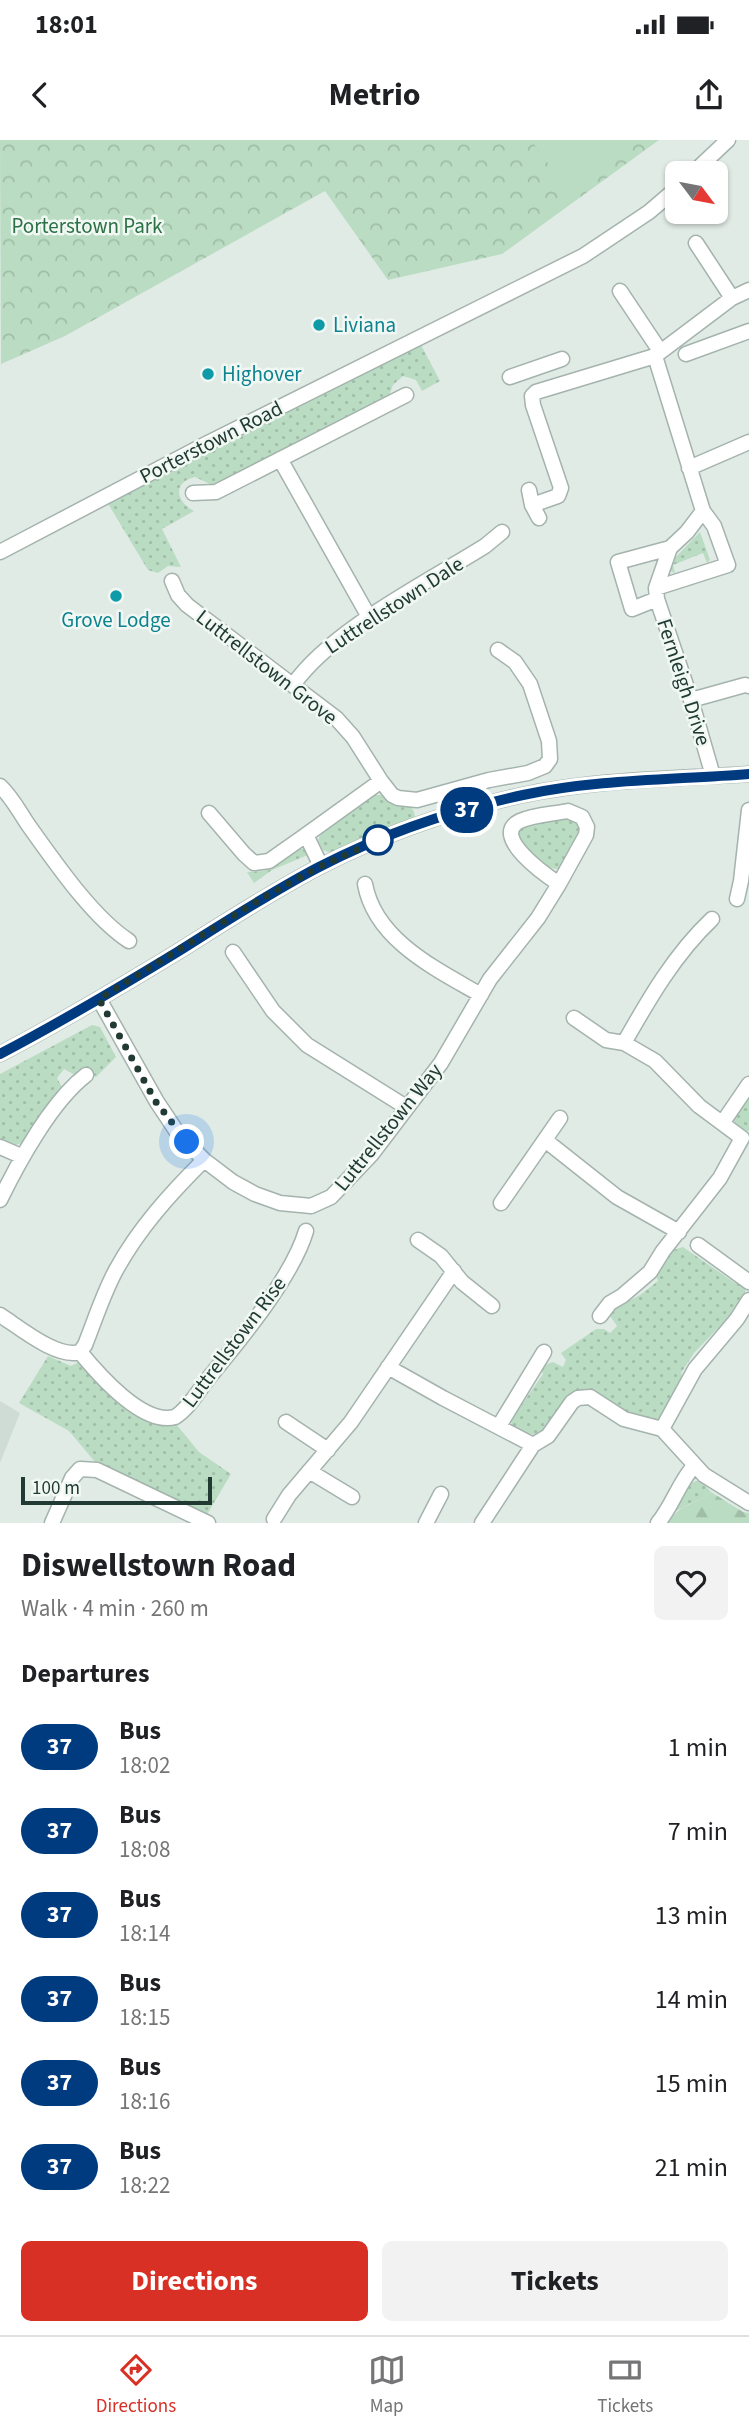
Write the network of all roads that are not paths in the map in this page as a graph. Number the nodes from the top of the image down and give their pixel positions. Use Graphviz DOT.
graph roads {
  1 [pos="728,140"];
  2 [pos="706,161"];
  3 [pos="665,198"];
  4 [pos="696,243"];
  5 [pos="749,290"];
  6 [pos="620,291"];
  7 [pos="732,298"];
  8 [pos="695,325"];
  9 [pos="748,331"];
  10 [pos="702,348"];
  11 [pos="657,353"];
  12 [pos="686,354"];
  13 [pos="562,359"];
  14 [pos="538,367"];
  15 [pos="510,377"];
  16 [pos="545,389"];
  17 [pos="406,396"];
  18 [pos="749,442"];
  19 [pos="279,459"];
  20 [pos="689,468"];
  21 [pos="529,490"];
  22 [pos="193,493"];
  23 [pos="702,512"];
  24 [pos="502,532"];
  25 [pos="670,548"];
  26 [pos="0,552"];
  27 [pos="172,581"];
  28 [pos="657,594"];
  29 [pos="369,618"];
  30 [pos="498,650"];
  31 [pos="293,685"];
  32 [pos="749,686"];
  33 [pos="691,700"];
  34 [pos="749,774"];
  35 [pos="713,776"];
  36 [pos="381,781"];
  37 [pos="0,786"];
  38 [pos="749,810"];
  39 [pos="209,813"];
  40 [pos="306,835"];
  41 [pos="321,866"];
  42 [pos="365,884"];
  43 [pos="559,884"];
  44 [pos="737,899"];
  45 [pos="712,919"];
  46 [pos="129,941"];
  47 [pos="233,952"];
  48 [pos="481,995"];
  49 [pos="99,999"];
  50 [pos="574,1018"];
  51 [pos="624,1043"];
  52 [pos="0,1054"];
  53 [pos="86,1075"];
  54 [pos="749,1084"];
  55 [pos="406,1107"];
  56 [pos="560,1118"];
  57 [pos="723,1122"];
  58 [pos="746,1137"];
  59 [pos="545,1140"];
  60 [pos="0,1147"];
  61 [pos="21,1156"];
  62 [pos="204,1160"];
  63 [pos="0,1200"];
  64 [pos="501,1203"];
  65 [pos="306,1231"];
  66 [pos="679,1232"];
  67 [pos="418,1240"];
  68 [pos="698,1245"];
  69 [pos="454,1271"];
  70 [pos="749,1282"];
  71 [pos="749,1300"];
  72 [pos="492,1306"];
  73 [pos="0,1315"];
  74 [pos="600,1316"];
  75 [pos="80,1352"];
  76 [pos="544,1352"];
  77 [pos="388,1367"];
  78 [pos="286,1422"];
  79 [pos="499,1426"];
  80 [pos="662,1429"];
  81 [pos="533,1445"];
  82 [pos="328,1450"];
  83 [pos="694,1466"];
  84 [pos="309,1471"];
  85 [pos="441,1494"];
  86 [pos="352,1497"];
  87 [pos="749,1503"];
  88 [pos="274,1519"];
  89 [pos="51,1523"];
  90 [pos="208,1523"];
  91 [pos="426,1523"];
  92 [pos="482,1523"];
  93 [pos="658,1523"];
  1 -- 2 [label="street"];
  3 -- 26 [label="street, Porterstown Road"];
  4 -- 7 [label="street"];
  5 -- 7 [label="street"];
  6 -- 11 [label="street"];
  7 -- 8 [label="street"];
  8 -- 10 [label="street"];
  8 -- 11 [label="street"];
  9 -- 10 [label="street"];
  10 -- 12 [label="street"];
  11 -- 16 [label="street"];
  11 -- 20 [label="street"];
  13 -- 14 [label="street"];
  14 -- 15 [label="street"];
  14 -- 16 [label="street"];
  16 -- 21 [label="street"];
  17 -- 19 [label="street"];
  18 -- 20 [label="street"];
  19 -- 22 [label="street"];
  19 -- 29 [label="street"];
  20 -- 23 [label="street"];
  23 -- 25 [label="street"];
  23 -- 28 [label="street"];
  24 -- 29 [label="street, Luttrellstown Dale"];
  25 -- 28 [label="street"];
  25 -- 28 [label="street"];
  27 -- 31 [label="street, Luttrellstown Grove"];
  28 -- 33 [label="street, Fernleigh Drive"];
  29 -- 31 [label="street, Luttrellstown Dale"];
  30 -- 36 [label="street"];
  31 -- 36 [label="street, Luttrellstown Grove"];
  32 -- 33 [label="street"];
  33 -- 35 [label="street, Fernleigh Drive"];
  34 -- 35 [label="street"];
  35 -- 41 [label="street"];
  36 -- 40 [label="street"];
  37 -- 46 [label="street"];
  38 -- 44 [label="street"];
  39 -- 40 [label="street"];
  40 -- 41 [label="street"];
  41 -- 49 [label="street"];
  42 -- 48 [label="street"];
  43 -- 43 [label="street, Luttrellstown Way"];
  43 -- 48 [label="street, Luttrellstown Way"];
  45 -- 51 [label="street"];
  47 -- 55 [label="street"];
  48 -- 55 [label="street, Luttrellstown Way"];
  49 -- 52 [label="street"];
  49 -- 62 [label="street, Luttrellstown Way"];
  50 -- 51 [label="street"];
  51 -- 57 [label="street"];
  53 -- 61 [label="street"];
  54 -- 57 [label="street"];
  55 -- 62 [label="street, Luttrellstown Way"];
  56 -- 59 [label="street"];
  57 -- 58 [label="street"];
  58 -- 66 [label="street"];
  59 -- 64 [label="street"];
  59 -- 66 [label="street"];
  60 -- 61 [label="street"];
  61 -- 63 [label="street"];
  62 -- 75 [label="street"];
  65 -- 75 [label="street, Luttrellstown Rise"];
  66 -- 74 [label="street"];
  67 -- 69 [label="street"];
  68 -- 70 [label="street"];
  69 -- 72 [label="street"];
  69 -- 77 [label="street"];
  71 -- 80 [label="street"];
  73 -- 75 [label="street"];
  76 -- 79 [label="street"];
  77 -- 79 [label="street"];
  77 -- 82 [label="street"];
  78 -- 82 [label="street"];
  79 -- 81 [label="street"];
  80 -- 81 [label="street"];
  80 -- 83 [label="street"];
  81 -- 92 [label="street"];
  82 -- 84 [label="street"];
  83 -- 87 [label="street"];
  83 -- 93 [label="street"];
  84 -- 86 [label="street"];
  84 -- 88 [label="street"];
  85 -- 91 [label="street"];
  89 -- 90 [label="street"];
}
